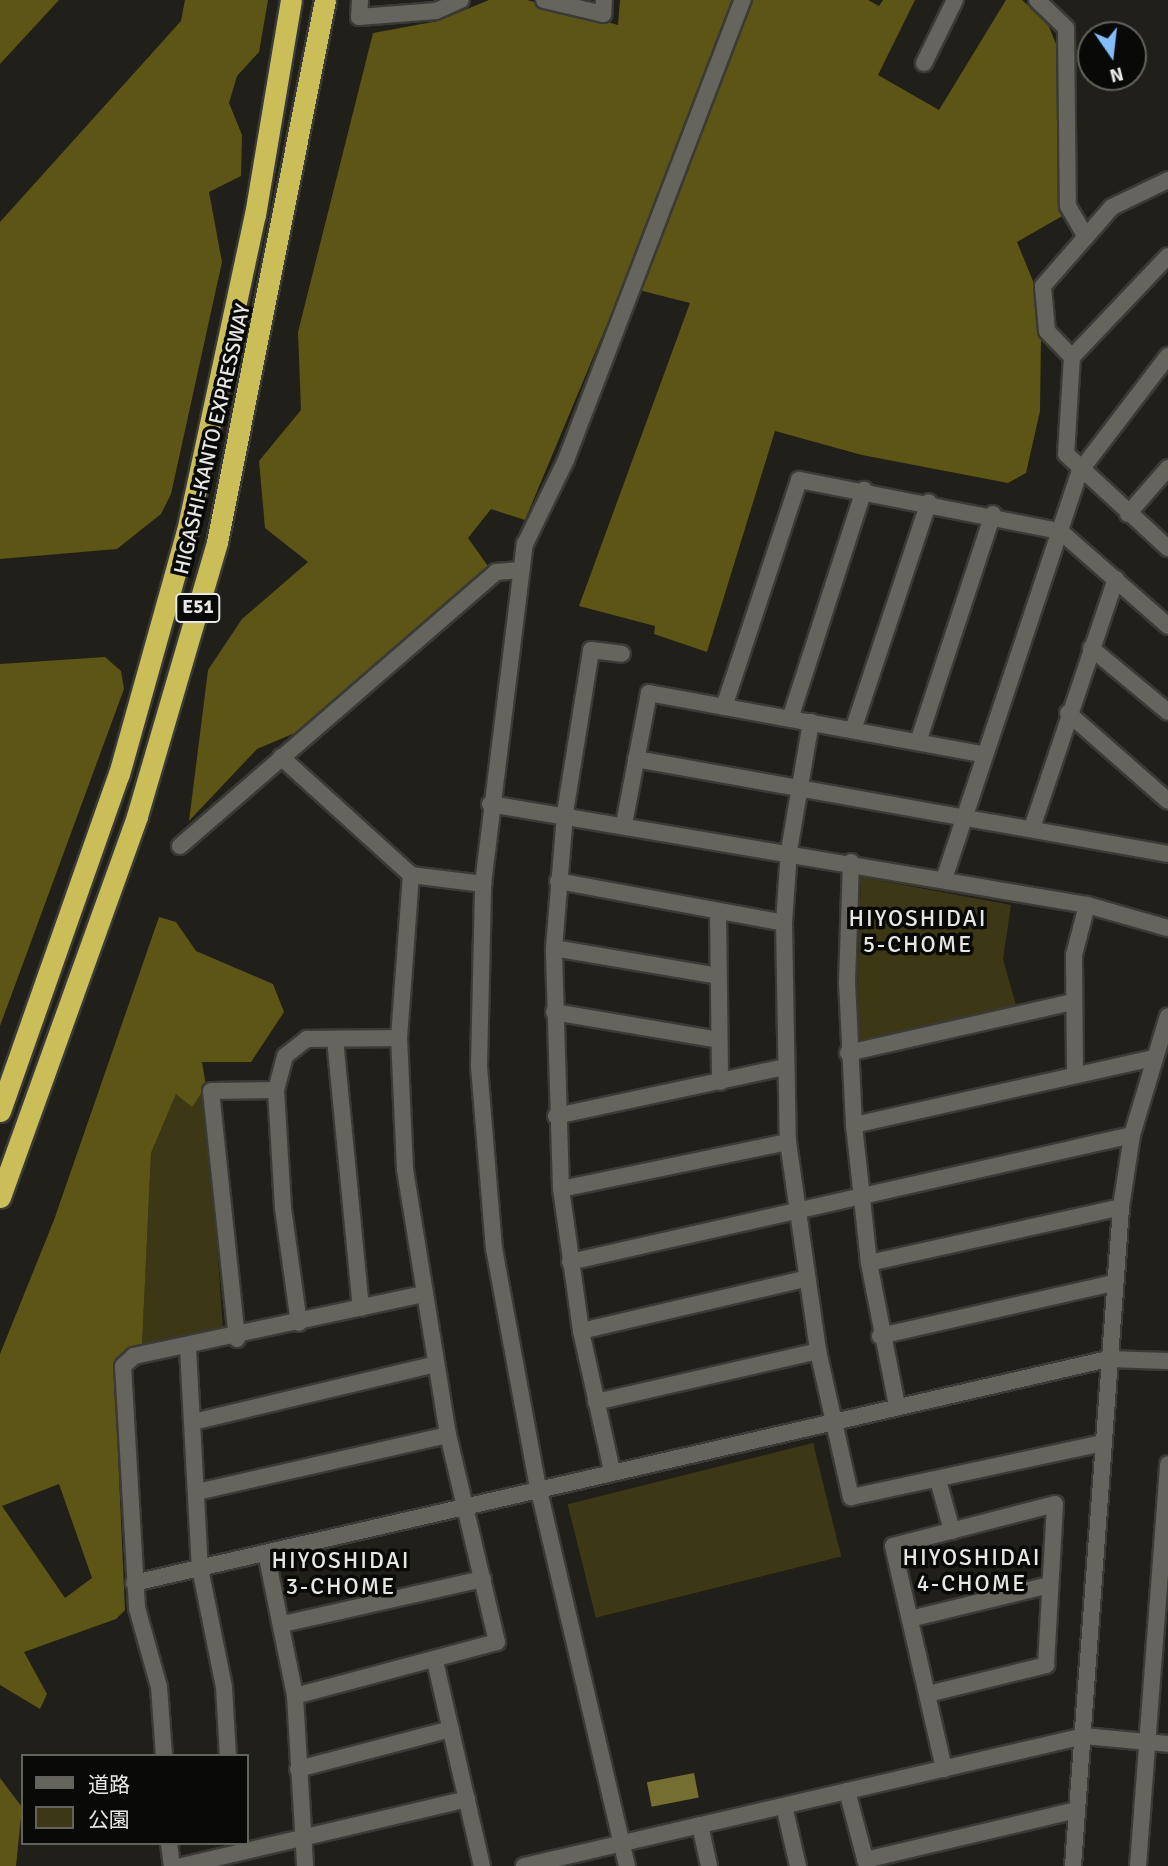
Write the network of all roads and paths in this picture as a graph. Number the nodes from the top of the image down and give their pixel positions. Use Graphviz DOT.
graph roads {
  1 [pos="291,0"];
  2 [pos="324,0"];
  3 [pos="360,0"];
  4 [pos="461,0"];
  5 [pos="544,0"];
  6 [pos="743,0"];
  7 [pos="955,0"];
  8 [pos="1037,0"];
  9 [pos="604,7"];
  10 [pos="924,63"];
  11 [pos="1168,180"];
  12 [pos="1086,237"];
  13 [pos="1168,256"];
  14 [pos="1168,356"];
  15 [pos="1072,357"];
  16 [pos="1168,468"];
  17 [pos="1080,471"];
  18 [pos="864,490"];
  19 [pos="929,502"];
  20 [pos="993,514"];
  21 [pos="1128,514"];
  22 [pos="1060,531"];
  23 [pos="1168,548"];
  24 [pos="520,570"];
  25 [pos="1116,579"];
  26 [pos="1168,626"];
  27 [pos="1091,648"];
  28 [pos="622,654"];
  29 [pos="724,706"];
  30 [pos="1168,712"];
  31 [pos="1068,713"];
  32 [pos="790,719"];
  33 [pos="811,722"];
  34 [pos="853,730"];
  35 [pos="918,742"];
  36 [pos="984,754"];
  37 [pos="281,757"];
  38 [pos="636,759"];
  39 [pos="800,788"];
  40 [pos="1168,801"];
  41 [pos="491,804"];
  42 [pos="565,813"];
  43 [pos="962,814"];
  44 [pos="624,824"];
  45 [pos="1032,828"];
  46 [pos="180,846"];
  47 [pos="789,851"];
  48 [pos="1168,854"];
  49 [pos="851,862"];
  50 [pos="411,875"];
  51 [pos="944,879"];
  52 [pos="558,881"];
  53 [pos="483,884"];
  54 [pos="1087,905"];
  55 [pos="718,911"];
  56 [pos="784,923"];
  57 [pos="1168,928"];
  58 [pos="554,948"];
  59 [pos="718,976"];
  60 [pos="1072,1002"];
  61 [pos="554,1012"];
  62 [pos="1168,1016"];
  63 [pos="399,1038"];
  64 [pos="335,1039"];
  65 [pos="719,1040"];
  66 [pos="848,1054"];
  67 [pos="1154,1058"];
  68 [pos="785,1067"];
  69 [pos="1075,1073"];
  70 [pos="720,1082"];
  71 [pos="276,1090"];
  72 [pos="0,1111"];
  73 [pos="556,1116"];
  74 [pos="854,1125"];
  75 [pos="1132,1135"];
  76 [pos="788,1142"];
  77 [pos="561,1189"];
  78 [pos="862,1195"];
  79 [pos="0,1197"];
  80 [pos="1121,1207"];
  81 [pos="795,1210"];
  82 [pos="570,1262"];
  83 [pos="869,1264"];
  84 [pos="805,1279"];
  85 [pos="1114,1283"];
  86 [pos="424,1294"];
  87 [pos="361,1308"];
  88 [pos="299,1323"];
  89 [pos="581,1332"];
  90 [pos="880,1336"];
  91 [pos="237,1339"];
  92 [pos="188,1349"];
  93 [pos="818,1351"];
  94 [pos="1108,1359"];
  95 [pos="1168,1361"];
  96 [pos="436,1364"];
  97 [pos="596,1402"];
  98 [pos="897,1406"];
  99 [pos="834,1421"];
  100 [pos="193,1422"];
  101 [pos="448,1435"];
  102 [pos="1101,1443"];
  103 [pos="1168,1464"];
  104 [pos="612,1471"];
  105 [pos="938,1480"];
  106 [pos="538,1488"];
  107 [pos="197,1492"];
  108 [pos="465,1506"];
  109 [pos="952,1531"];
  110 [pos="266,1553"];
  111 [pos="200,1568"];
  112 [pos="482,1579"];
  113 [pos="134,1583"];
  114 [pos="1049,1584"];
  115 [pos="910,1619"];
  116 [pos="283,1624"];
  117 [pos="436,1661"];
  118 [pos="928,1694"];
  119 [pos="295,1696"];
  120 [pos="451,1729"];
  121 [pos="1084,1736"];
  122 [pos="1148,1742"];
  123 [pos="1168,1744"];
  124 [pos="164,1754"];
  125 [pos="228,1754"];
  126 [pos="298,1769"];
  127 [pos="944,1769"];
  128 [pos="847,1791"];
  129 [pos="467,1799"];
  130 [pos="784,1806"];
  131 [pos="1077,1810"];
  132 [pos="700,1825"];
  133 [pos="304,1839"];
  134 [pos="622,1843"];
  135 [pos="169,1845"];
  136 [pos="238,1848"];
  137 [pos="548,1863"];
  138 [pos="866,1863"];
  139 [pos="172,1866"];
  140 [pos="182,1866"];
  141 [pos="305,1866"];
  142 [pos="482,1866"];
  143 [pos="524,1866"];
  144 [pos="627,1866"];
  145 [pos="709,1866"];
  146 [pos="798,1866"];
  147 [pos="1073,1866"];
  148 [pos="1138,1866"];
  1 -- 72 [label="highway, HIGASHI-KANTO EXPRESSWAY / E51"];
  2 -- 79 [label="highway, HIGASHI-KANTO EXPRESSWAY / E51"];
  3 -- 4 [label="street"];
  5 -- 9 [label="street"];
  6 -- 24 [label="street"];
  7 -- 10 [label="street"];
  8 -- 12 [label="street"];
  11 -- 12 [label="street"];
  12 -- 15 [label="street"];
  13 -- 15 [label="street"];
  14 -- 17 [label="street"];
  15 -- 17 [label="street"];
  16 -- 21 [label="street"];
  17 -- 21 [label="street"];
  17 -- 22 [label="street"];
  18 -- 19 [label="street"];
  18 -- 29 [label="street"];
  18 -- 32 [label="street"];
  19 -- 20 [label="street"];
  19 -- 34 [label="street"];
  20 -- 22 [label="street"];
  20 -- 35 [label="street"];
  21 -- 23 [label="street"];
  22 -- 25 [label="street"];
  22 -- 36 [label="street"];
  24 -- 37 [label="street"];
  24 -- 41 [label="street"];
  25 -- 26 [label="street"];
  25 -- 27 [label="street"];
  27 -- 30 [label="street"];
  27 -- 31 [label="street"];
  28 -- 42 [label="street"];
  29 -- 32 [label="street"];
  29 -- 38 [label="street"];
  31 -- 40 [label="street"];
  31 -- 45 [label="street"];
  32 -- 33 [label="street"];
  33 -- 34 [label="street"];
  33 -- 39 [label="street"];
  34 -- 35 [label="street"];
  35 -- 36 [label="street"];
  36 -- 43 [label="street"];
  37 -- 46 [label="street"];
  37 -- 50 [label="street"];
  38 -- 39 [label="street"];
  38 -- 44 [label="street"];
  39 -- 43 [label="street"];
  39 -- 47 [label="street"];
  41 -- 42 [label="street"];
  41 -- 53 [label="street"];
  42 -- 44 [label="street"];
  42 -- 52 [label="street"];
  43 -- 45 [label="street"];
  43 -- 51 [label="street"];
  44 -- 47 [label="street"];
  45 -- 48 [label="street"];
  47 -- 49 [label="street"];
  47 -- 56 [label="street"];
  49 -- 51 [label="street"];
  49 -- 66 [label="street"];
  50 -- 53 [label="street"];
  50 -- 63 [label="street"];
  51 -- 54 [label="street"];
  52 -- 55 [label="street"];
  52 -- 58 [label="street"];
  53 -- 106 [label="street"];
  54 -- 57 [label="street"];
  54 -- 60 [label="street"];
  55 -- 56 [label="street"];
  55 -- 59 [label="street"];
  56 -- 68 [label="street"];
  58 -- 59 [label="street"];
  58 -- 61 [label="street"];
  59 -- 65 [label="street"];
  60 -- 66 [label="street"];
  60 -- 69 [label="street"];
  61 -- 65 [label="street"];
  61 -- 73 [label="street"];
  62 -- 67 [label="street"];
  63 -- 64 [label="street"];
  63 -- 86 [label="street"];
  64 -- 71 [label="street"];
  64 -- 87 [label="street"];
  65 -- 70 [label="street"];
  66 -- 74 [label="street"];
  67 -- 69 [label="street"];
  67 -- 75 [label="street"];
  68 -- 70 [label="street"];
  68 -- 76 [label="street"];
  69 -- 74 [label="street"];
  70 -- 73 [label="street"];
  71 -- 88 [label="street"];
  71 -- 91 [label="street"];
  73 -- 77 [label="street"];
  74 -- 78 [label="street"];
  75 -- 78 [label="street"];
  75 -- 80 [label="street"];
  76 -- 77 [label="street"];
  76 -- 81 [label="street"];
  77 -- 82 [label="street"];
  78 -- 81 [label="street"];
  78 -- 83 [label="street"];
  80 -- 83 [label="street"];
  80 -- 85 [label="street"];
  81 -- 82 [label="street"];
  81 -- 84 [label="street"];
  82 -- 89 [label="street"];
  83 -- 90 [label="street"];
  84 -- 89 [label="street"];
  84 -- 93 [label="street"];
  85 -- 90 [label="street"];
  85 -- 94 [label="street"];
  86 -- 87 [label="street"];
  86 -- 96 [label="street"];
  87 -- 88 [label="street"];
  88 -- 91 [label="street"];
  89 -- 97 [label="street"];
  90 -- 98 [label="street"];
  91 -- 92 [label="street"];
  92 -- 100 [label="street"];
  92 -- 113 [label="street"];
  93 -- 97 [label="street"];
  93 -- 99 [label="street"];
  94 -- 95 [label="street"];
  94 -- 98 [label="street"];
  94 -- 102 [label="street"];
  96 -- 100 [label="street"];
  96 -- 101 [label="street"];
  97 -- 104 [label="street"];
  98 -- 99 [label="street"];
  99 -- 104 [label="street"];
  99 -- 105 [label="street"];
  100 -- 107 [label="street"];
  101 -- 107 [label="street"];
  101 -- 108 [label="street"];
  102 -- 105 [label="street"];
  102 -- 121 [label="street"];
  103 -- 122 [label="street"];
  104 -- 106 [label="street"];
  105 -- 109 [label="street"];
  106 -- 108 [label="street"];
  106 -- 134 [label="street"];
  107 -- 111 [label="street"];
  108 -- 110 [label="street"];
  108 -- 112 [label="street"];
  109 -- 114 [label="street"];
  109 -- 115 [label="street"];
  110 -- 111 [label="street"];
  110 -- 116 [label="street"];
  111 -- 113 [label="street"];
  111 -- 125 [label="street"];
  112 -- 116 [label="street"];
  112 -- 117 [label="street"];
  113 -- 124 [label="street"];
  114 -- 115 [label="street"];
  114 -- 118 [label="street"];
  115 -- 118 [label="street"];
  116 -- 119 [label="street"];
  117 -- 119 [label="street"];
  117 -- 120 [label="street"];
  118 -- 127 [label="street"];
  119 -- 126 [label="street"];
  120 -- 126 [label="street"];
  120 -- 129 [label="street"];
  121 -- 122 [label="street"];
  121 -- 127 [label="street"];
  121 -- 131 [label="street"];
  122 -- 123 [label="street"];
  122 -- 148 [label="street"];
  126 -- 133 [label="street"];
  127 -- 128 [label="street"];
  128 -- 130 [label="street"];
  128 -- 138 [label="street"];
  129 -- 133 [label="street"];
  129 -- 142 [label="street"];
  130 -- 132 [label="street"];
  130 -- 146 [label="street"];
  131 -- 138 [label="street"];
  131 -- 147 [label="street"];
  132 -- 134 [label="street"];
  132 -- 145 [label="street"];
  133 -- 136 [label="street"];
  133 -- 141 [label="street"];
  134 -- 137 [label="street"];
  134 -- 144 [label="street"];
  135 -- 139 [label="street"];
  136 -- 140 [label="street"];
  137 -- 143 [label="street"];
}
